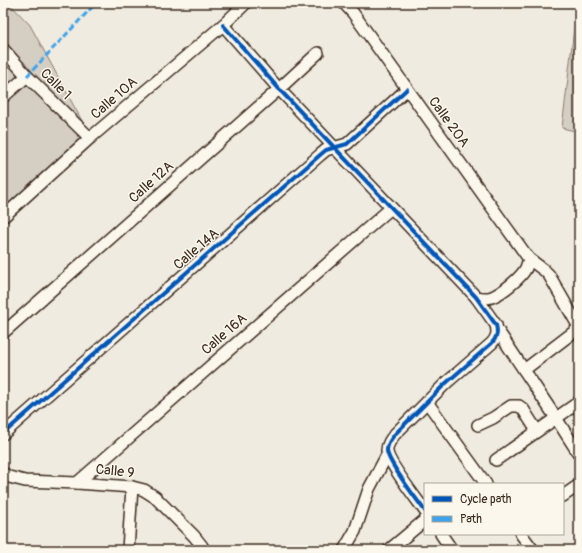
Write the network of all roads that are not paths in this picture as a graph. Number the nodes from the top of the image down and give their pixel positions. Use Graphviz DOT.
graph roads {
  1 [pos="246,3"];
  2 [pos="344,3"];
  3 [pos="223,25"];
  4 [pos="3,49"];
  5 [pos="318,53"];
  6 [pos="27,76"];
  7 [pos="279,89"];
  8 [pos="407,89"];
  9 [pos="3,98"];
  10 [pos="90,138"];
  11 [pos="334,147"];
  12 [pos="391,208"];
  13 [pos="3,217"];
  14 [pos="529,259"];
  15 [pos="476,297"];
  16 [pos="579,328"];
  17 [pos="498,331"];
  18 [pos="3,333"];
  19 [pos="524,370"];
  20 [pos="427,402"];
  21 [pos="579,402"];
  22 [pos="556,418"];
  23 [pos="478,426"];
  24 [pos="537,431"];
  25 [pos="3,434"];
  26 [pos="579,454"];
  27 [pos="387,455"];
  28 [pos="496,460"];
  29 [pos="3,473"];
  30 [pos="77,483"];
  31 [pos="485,483"];
  32 [pos="579,485"];
  33 [pos="132,487"];
  34 [pos="564,495"];
  35 [pos="424,510"];
  36 [pos="424,521"];
  37 [pos="442,535"];
  38 [pos="522,535"];
  39 [pos="202,546"];
  40 [pos="128,550"];
  41 [pos="344,550"];
  42 [pos="389,550"];
  43 [pos="452,550"];
  44 [pos="533,550"];
  1 -- 3 [label="street, Calle 10A"];
  2 -- 8 [label="street, Calle 20A"];
  3 -- 7 [label="street"];
  3 -- 10 [label="street, Calle 10A"];
  4 -- 6 [label="street, Calle 1"];
  5 -- 7 [label="street, Calle 12A"];
  6 -- 9 [label="street"];
  6 -- 10 [label="street, Calle 1"];
  7 -- 11 [label="street"];
  7 -- 18 [label="street, Calle 12A"];
  8 -- 11 [label="street, Calle 14A"];
  8 -- 14 [label="street, Calle 20A"];
  10 -- 13 [label="street, Calle 10A"];
  11 -- 12 [label="street"];
  11 -- 25 [label="street, Calle 14A"];
  12 -- 15 [label="street"];
  12 -- 30 [label="street, Calle 16A"];
  14 -- 15 [label="street"];
  14 -- 16 [label="street, Calle 20A"];
  15 -- 17 [label="street"];
  16 -- 19 [label="street"];
  17 -- 19 [label="street"];
  17 -- 20 [label="street"];
  19 -- 22 [label="street"];
  20 -- 27 [label="street"];
  20 -- 31 [label="street"];
  21 -- 22 [label="street"];
  22 -- 24 [label="street"];
  22 -- 26 [label="street"];
  23 -- 24 [label="street"];
  24 -- 28 [label="street"];
  27 -- 35 [label="street"];
  27 -- 41 [label="street"];
  29 -- 30 [label="street, Calle 9"];
  30 -- 33 [label="street, Calle 9"];
  32 -- 34 [label="street"];
  33 -- 39 [label="street, Calle 9"];
  33 -- 40 [label="street"];
  36 -- 42 [label="street"];
  37 -- 43 [label="street"];
  38 -- 44 [label="street"];
}
